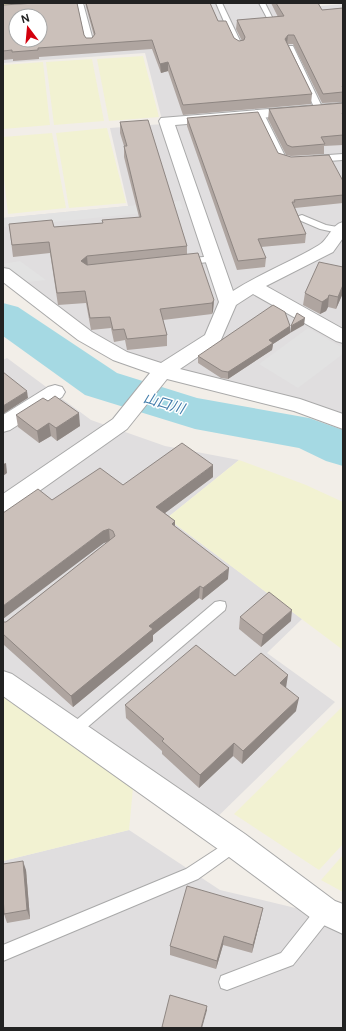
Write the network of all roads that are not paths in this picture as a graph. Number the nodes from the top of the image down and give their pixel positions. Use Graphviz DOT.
graph roads {
  1 [pos="3,3"];
  2 [pos="6,3"];
  3 [pos="80,3"];
  4 [pos="219,3"];
  5 [pos="262,3"];
  6 [pos="269,17"];
  7 [pos="90,44"];
  8 [pos="239,47"];
  9 [pos="290,48"];
  10 [pos="343,107"];
  11 [pos="319,109"];
  12 [pos="260,114"];
  13 [pos="343,157"];
  14 [pos="302,218"];
  15 [pos="342,229"];
  16 [pos="213,259"];
  17 [pos="174,263"];
  18 [pos="3,273"];
  19 [pos="253,286"];
  20 [pos="228,302"];
  21 [pos="343,337"];
  22 [pos="163,371"];
  23 [pos="55,392"];
  24 [pos="343,422"];
  25 [pos="3,425"];
  26 [pos="3,505"];
  27 [pos="220,606"];
  28 [pos="3,682"];
  29 [pos="72,732"];
  30 [pos="235,844"];
  31 [pos="334,915"];
  32 [pos="3,953"];
  33 [pos="227,982"];
  1 -- 2 [label="street"];
  3 -- 7 [label="lane"];
  4 -- 8 [label="lane"];
  5 -- 6 [label="lane"];
  9 -- 11 [label="lane"];
  10 -- 11 [label="street"];
  11 -- 12 [label="street"];
  12 -- 13 [label="lane"];
  12 -- 16 [label="street"];
  14 -- 15 [label="lane"];
  15 -- 19 [label="street"];
  16 -- 17 [label="lane"];
  16 -- 20 [label="street"];
  18 -- 22 [label="street"];
  19 -- 20 [label="street"];
  19 -- 21 [label="street"];
  20 -- 22 [label="street"];
  22 -- 24 [label="street"];
  22 -- 26 [label="street"];
  23 -- 25 [label="street"];
  27 -- 29 [label="lane"];
  28 -- 29 [label="street"];
  29 -- 30 [label="street"];
  30 -- 31 [label="street"];
  30 -- 32 [label="lane"];
  31 -- 33 [label="lane"];
}
